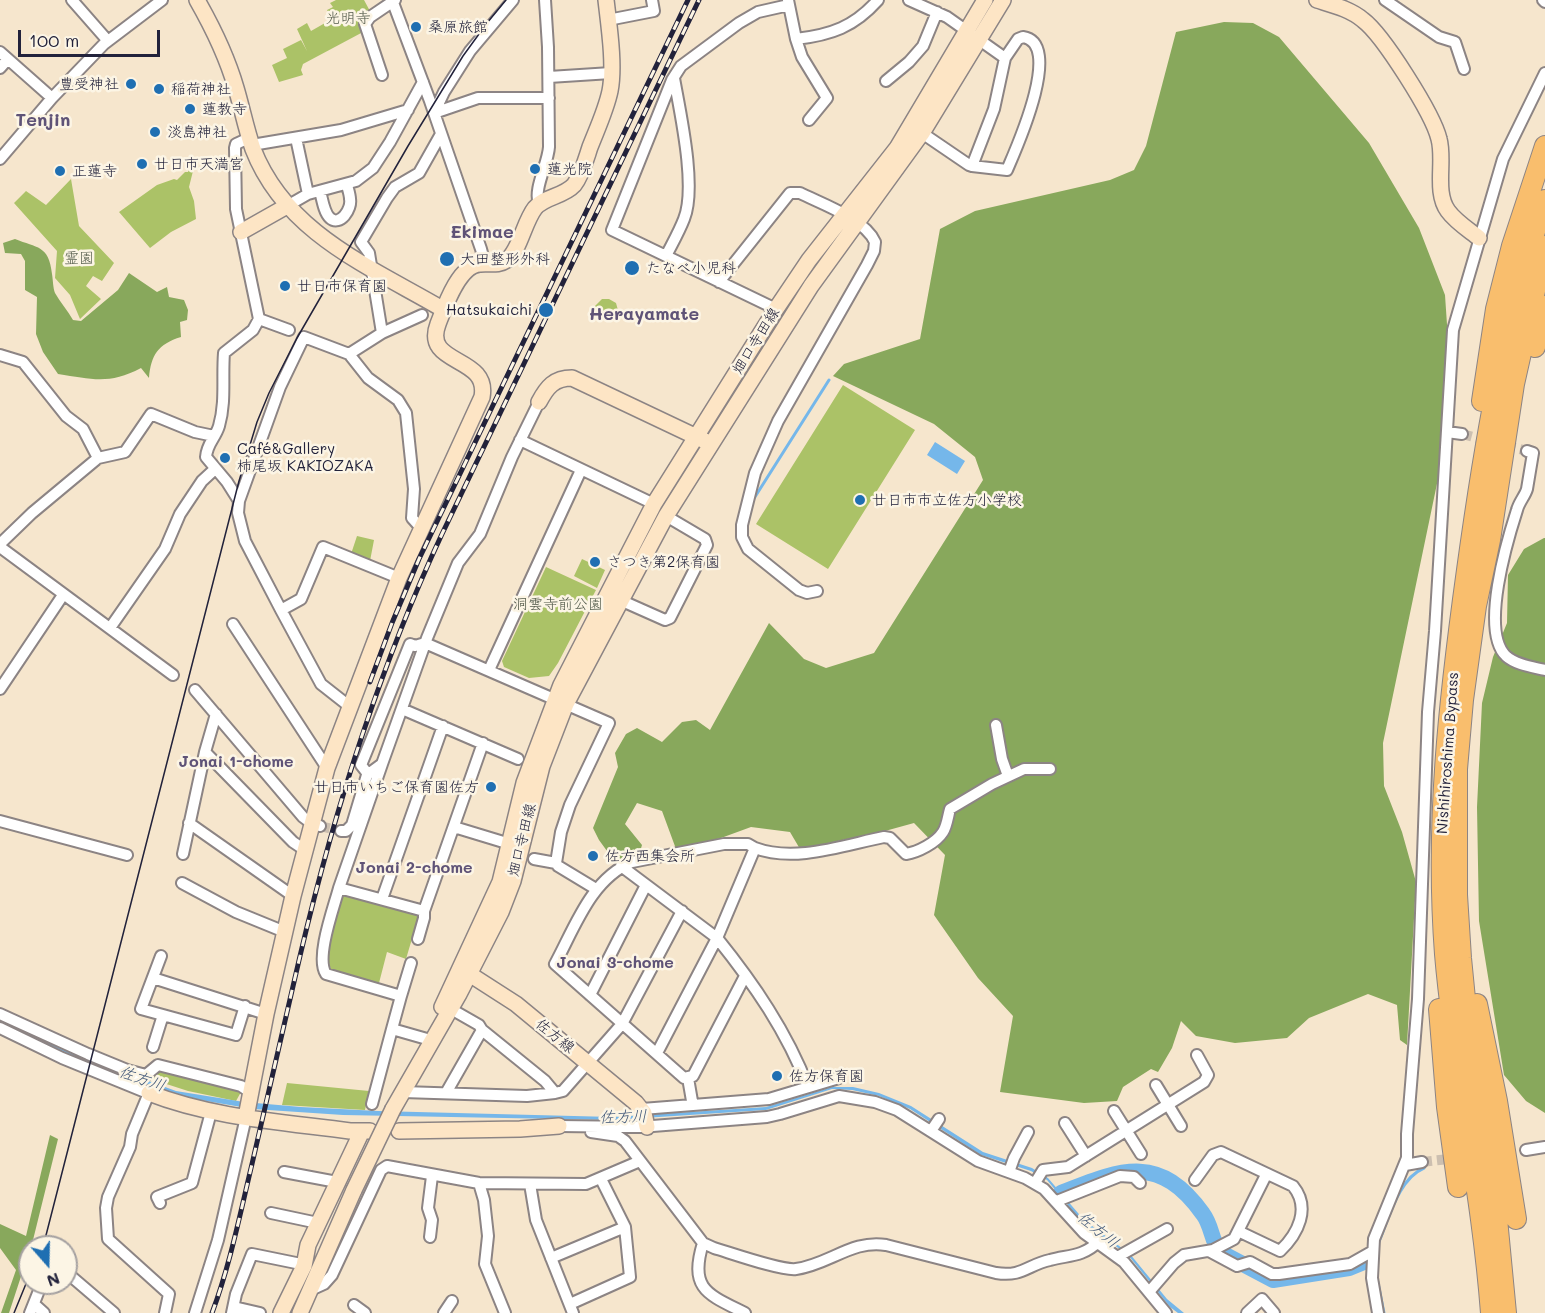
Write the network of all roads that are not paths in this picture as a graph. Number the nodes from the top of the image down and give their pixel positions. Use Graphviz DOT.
graph roads {
  1 [pos="72,0"];
  2 [pos="162,0"];
  3 [pos="199,0"];
  4 [pos="513,0"];
  5 [pos="545,0"];
  6 [pos="606,0"];
  7 [pos="652,0"];
  8 [pos="878,0"];
  9 [pos="909,0"];
  10 [pos="985,0"];
  11 [pos="1003,0"];
  12 [pos="1317,0"];
  13 [pos="394,1"];
  14 [pos="1393,2"];
  15 [pos="789,3"];
  16 [pos="1352,5"];
  17 [pos="937,12"];
  18 [pos="608,20"];
  19 [pos="973,37"];
  20 [pos="796,39"];
  21 [pos="108,41"];
  22 [pos="4,55"];
  23 [pos="1005,58"];
  24 [pos="0,68"];
  25 [pos="1464,69"];
  26 [pos="611,73"];
  27 [pos="1545,73"];
  28 [pos="382,75"];
  29 [pos="549,77"];
  30 [pos="674,78"];
  31 [pos="886,81"];
  32 [pos="423,82"];
  33 [pos="52,98"];
  34 [pos="549,98"];
  35 [pos="408,110"];
  36 [pos="434,113"];
  37 [pos="808,120"];
  38 [pos="922,133"];
  39 [pos="441,134"];
  40 [pos="296,138"];
  41 [pos="251,141"];
  42 [pos="1545,146"];
  43 [pos="0,159"];
  44 [pos="972,166"];
  45 [pos="347,185"];
  46 [pos="320,191"];
  47 [pos="308,194"];
  48 [pos="1545,200"];
  49 [pos="539,204"];
  50 [pos="287,207"];
  51 [pos="851,219"];
  52 [pos="242,232"];
  53 [pos="1479,238"];
  54 [pos="1545,246"];
  55 [pos="666,256"];
  56 [pos="485,264"];
  57 [pos="372,269"];
  58 [pos="719,282"];
  59 [pos="1545,306"];
  60 [pos="776,309"];
  61 [pos="444,310"];
  62 [pos="422,315"];
  63 [pos="259,319"];
  64 [pos="289,330"];
  65 [pos="382,333"];
  66 [pos="349,354"];
  67 [pos="0,355"];
  68 [pos="539,402"];
  69 [pos="1447,432"];
  70 [pos="1462,434"];
  71 [pos="214,436"];
  72 [pos="696,436"];
  73 [pos="520,440"];
  74 [pos="710,444"];
  75 [pos="1527,451"];
  76 [pos="98,458"];
  77 [pos="215,469"];
  78 [pos="581,470"];
  79 [pos="239,501"];
  80 [pos="654,504"];
  81 [pos="666,516"];
  82 [pos="421,528"];
  83 [pos="1480,541"];
  84 [pos="0,546"];
  85 [pos="399,578"];
  86 [pos="817,591"];
  87 [pos="63,594"];
  88 [pos="620,600"];
  89 [pos="281,610"];
  90 [pos="233,624"];
  91 [pos="110,628"];
  92 [pos="425,643"];
  93 [pos="489,670"];
  94 [pos="1545,670"];
  95 [pos="173,675"];
  96 [pos="0,689"];
  97 [pos="195,690"];
  98 [pos="560,701"];
  99 [pos="349,706"];
  100 [pos="402,709"];
  101 [pos="216,714"];
  102 [pos="996,725"];
  103 [pos="443,726"];
  104 [pos="375,730"];
  105 [pos="392,737"];
  106 [pos="483,743"];
  107 [pos="205,752"];
  108 [pos="518,759"];
  109 [pos="382,764"];
  110 [pos="327,768"];
  111 [pos="1050,769"];
  112 [pos="368,774"];
  113 [pos="1008,776"];
  114 [pos="1443,781"];
  115 [pos="0,821"];
  116 [pos="189,823"];
  117 [pos="316,824"];
  118 [pos="454,828"];
  119 [pos="341,831"];
  120 [pos="510,844"];
  121 [pos="755,848"];
  122 [pos="305,850"];
  123 [pos="183,854"];
  124 [pos="128,855"];
  125 [pos="534,859"];
  126 [pos="556,863"];
  127 [pos="621,866"];
  128 [pos="182,883"];
  129 [pos="646,885"];
  130 [pos="339,888"];
  131 [pos="596,889"];
  132 [pos="1457,895"];
  133 [pos="293,896"];
  134 [pos="382,899"];
  135 [pos="424,911"];
  136 [pos="682,911"];
  137 [pos="285,932"];
  138 [pos="717,938"];
  139 [pos="418,939"];
  140 [pos="161,956"];
  141 [pos="411,963"];
  142 [pos="464,971"];
  143 [pos="745,976"];
  144 [pos="153,978"];
  145 [pos="590,994"];
  146 [pos="401,996"];
  147 [pos="245,1006"];
  148 [pos="458,1013"];
  149 [pos="0,1014"];
  150 [pos="266,1014"];
  151 [pos="163,1015"];
  152 [pos="622,1024"];
  153 [pos="8,1027"];
  154 [pos="392,1029"];
  155 [pos="482,1029"];
  156 [pos="427,1039"];
  157 [pos="153,1047"];
  158 [pos="657,1053"];
  159 [pos="1197,1055"];
  160 [pos="588,1063"];
  161 [pos="129,1071"];
  162 [pos="688,1078"];
  163 [pos="839,1078"];
  164 [pos="1156,1085"];
  165 [pos="808,1087"];
  166 [pos="143,1088"];
  167 [pos="403,1092"];
  168 [pos="446,1093"];
  169 [pos="555,1094"];
  170 [pos="799,1100"];
  171 [pos="692,1101"];
  172 [pos="248,1104"];
  173 [pos="372,1104"];
  174 [pos="1168,1105"];
  175 [pos="393,1109"];
  176 [pos="1114,1111"];
  177 [pos="211,1112"];
  178 [pos="643,1115"];
  179 [pos="1065,1123"];
  180 [pos="559,1126"];
  181 [pos="1181,1126"];
  182 [pos="514,1129"];
  183 [pos="1126,1130"];
  184 [pos="399,1131"];
  185 [pos="1024,1133"];
  186 [pos="1545,1147"];
  187 [pos="1526,1150"];
  188 [pos="1141,1154"];
  189 [pos="1086,1156"];
  190 [pos="640,1161"];
  191 [pos="1422,1162"];
  192 [pos="1405,1165"];
  193 [pos="1011,1167"];
  194 [pos="284,1172"];
  195 [pos="1266,1174"];
  196 [pos="432,1176"];
  197 [pos="1038,1178"];
  198 [pos="340,1179"];
  199 [pos="601,1179"];
  200 [pos="1196,1180"];
  201 [pos="1131,1182"];
  202 [pos="478,1183"];
  203 [pos="530,1184"];
  204 [pos="1458,1187"];
  205 [pos="365,1190"];
  206 [pos="1062,1199"];
  207 [pos="160,1203"];
  208 [pos="271,1213"];
  209 [pos="1516,1219"];
  210 [pos="318,1223"];
  211 [pos="338,1224"];
  212 [pos="625,1227"];
  213 [pos="1164,1228"];
  214 [pos="1238,1231"];
  215 [pos="430,1237"];
  216 [pos="1098,1242"];
  217 [pos="703,1243"];
  218 [pos="1215,1249"];
  219 [pos="1123,1253"];
  220 [pos="551,1258"];
  221 [pos="1373,1261"];
  222 [pos="304,1266"];
  223 [pos="78,1282"];
  224 [pos="1152,1288"];
  225 [pos="313,1289"];
  226 [pos="452,1301"];
  227 [pos="354,1305"];
  228 [pos="32,1308"];
  229 [pos="571,1308"];
  230 [pos="233,1310"];
  231 [pos="44,1313"];
  232 [pos="114,1313"];
  233 [pos="165,1313"];
  234 [pos="195,1313"];
  235 [pos="260,1313"];
  236 [pos="281,1313"];
  237 [pos="300,1313"];
  238 [pos="306,1313"];
  239 [pos="366,1313"];
  240 [pos="444,1313"];
  241 [pos="505,1313"];
  242 [pos="745,1313"];
  243 [pos="1166,1313"];
  244 [pos="1247,1313"];
  245 [pos="1274,1313"];
  246 [pos="1378,1313"];
  247 [pos="1491,1313"];
  248 [pos="1506,1313"];
  1 -- 21 [label="street"];
  2 -- 21 [label="street"];
  3 -- 41 [label="street"];
  4 -- 36 [label="street"];
  5 -- 29 [label="street"];
  6 -- 18 [label="street"];
  7 -- 18 [label="street"];
  8 -- 20 [label="street"];
  9 -- 17 [label="street"];
  10 -- 19 [label="street, 畑口寺田線"];
  11 -- 19 [label="street"];
  12 -- 16 [label="street"];
  13 -- 28 [label="street"];
  13 -- 32 [label="street"];
  14 -- 25 [label="street"];
  15 -- 20 [label="street"];
  15 -- 30 [label="street"];
  16 -- 53 [label="street"];
  17 -- 19 [label="street"];
  17 -- 31 [label="street"];
  18 -- 26 [label="street"];
  19 -- 23 [label="street"];
  19 -- 38 [label="street"];
  19 -- 51 [label="street, 畑口寺田線"];
  20 -- 37 [label="street"];
  21 -- 33 [label="street"];
  22 -- 24 [label="street"];
  22 -- 33 [label="street"];
  23 -- 44 [label="street"];
  23 -- 44 [label="street"];
  26 -- 29 [label="street"];
  26 -- 49 [label="street"];
  27 -- 53 [label="street"];
  29 -- 34 [label="street"];
  30 -- 55 [label="street"];
  30 -- 55 [label="street"];
  32 -- 35 [label="street"];
  32 -- 36 [label="street"];
  33 -- 43 [label="street"];
  34 -- 36 [label="street"];
  34 -- 49 [label="street"];
  35 -- 40 [label="street"];
  35 -- 45 [label="street"];
  36 -- 39 [label="street"];
  38 -- 44 [label="street"];
  38 -- 51 [label="street"];
  39 -- 56 [label="street"];
  39 -- 57 [label="street"];
  40 -- 41 [label="street"];
  40 -- 47 [label="street"];
  41 -- 50 [label="street"];
  41 -- 52 [label="street"];
  42 -- 83 [label="highway"];
  45 -- 46 [label="street"];
  45 -- 46 [label="street"];
  46 -- 47 [label="street"];
  47 -- 50 [label="street"];
  48 -- 83 [label="highway, Nishihiroshima Bypass"];
  49 -- 56 [label="street"];
  50 -- 52 [label="street"];
  50 -- 57 [label="street"];
  51 -- 58 [label="street"];
  51 -- 60 [label="street, 畑口寺田線"];
  51 -- 74 [label="street"];
  51 -- 86 [label="street"];
  52 -- 63 [label="street"];
  53 -- 69 [label="street"];
  54 -- 83 [label="highway, Nishihiroshima Bypass"];
  55 -- 58 [label="street"];
  56 -- 61 [label="street"];
  57 -- 61 [label="street"];
  57 -- 65 [label="street"];
  58 -- 60 [label="street"];
  59 -- 83 [label="highway"];
  60 -- 72 [label="street, 畑口寺田線"];
  61 -- 82 [label="street"];
  62 -- 65 [label="street"];
  63 -- 64 [label="street"];
  63 -- 71 [label="street"];
  65 -- 66 [label="street"];
  66 -- 79 [label="street"];
  66 -- 82 [label="street"];
  67 -- 76 [label="street"];
  68 -- 72 [label="street"];
  68 -- 73 [label="street"];
  69 -- 70 [label="street"];
  69 -- 192 [label="street"];
  71 -- 76 [label="street"];
  71 -- 77 [label="street"];
  72 -- 74 [label="street"];
  72 -- 80 [label="street, 畑口寺田線"];
  73 -- 78 [label="street"];
  73 -- 92 [label="street"];
  74 -- 81 [label="street"];
  75 -- 94 [label="street"];
  76 -- 84 [label="street"];
  77 -- 79 [label="street"];
  77 -- 91 [label="street"];
  78 -- 80 [label="street"];
  78 -- 93 [label="street"];
  79 -- 89 [label="street"];
  80 -- 98 [label="street, 畑口寺田線"];
  81 -- 88 [label="street"];
  81 -- 88 [label="street"];
  82 -- 85 [label="street"];
  83 -- 114 [label="highway, Nishihiroshima Bypass"];
  83 -- 132 [label="highway, Nishihiroshima Bypass"];
  84 -- 87 [label="street"];
  85 -- 89 [label="street"];
  85 -- 99 [label="street"];
  87 -- 91 [label="street"];
  87 -- 96 [label="street"];
  88 -- 98 [label="street"];
  89 -- 99 [label="street"];
  90 -- 110 [label="street"];
  91 -- 95 [label="street"];
  92 -- 93 [label="street"];
  92 -- 100 [label="street"];
  92 -- 104 [label="street"];
  93 -- 98 [label="street"];
  97 -- 101 [label="street"];
  98 -- 120 [label="street"];
  98 -- 126 [label="street"];
  98 -- 142 [label="street, 畑口寺田線"];
  99 -- 110 [label="street"];
  100 -- 103 [label="street"];
  100 -- 105 [label="street"];
  101 -- 107 [label="street"];
  101 -- 117 [label="street"];
  102 -- 113 [label="street"];
  103 -- 106 [label="street"];
  103 -- 134 [label="street"];
  104 -- 105 [label="street"];
  104 -- 112 [label="street"];
  105 -- 109 [label="street"];
  106 -- 108 [label="street"];
  106 -- 118 [label="street"];
  107 -- 116 [label="street"];
  107 -- 122 [label="street"];
  109 -- 112 [label="street"];
  109 -- 130 [label="street"];
  110 -- 117 [label="street"];
  111 -- 113 [label="street"];
  112 -- 119 [label="street"];
  113 -- 121 [label="street"];
  114 -- 204 [label="highway"];
  114 -- 247 [label="highway, Nishihiroshima Bypass"];
  115 -- 124 [label="street"];
  116 -- 123 [label="street"];
  116 -- 133 [label="street"];
  117 -- 122 [label="street"];
  118 -- 120 [label="street"];
  118 -- 135 [label="street"];
  120 -- 142 [label="street"];
  121 -- 127 [label="street"];
  121 -- 138 [label="street"];
  122 -- 133 [label="street"];
  125 -- 126 [label="street"];
  126 -- 131 [label="street"];
  127 -- 129 [label="street"];
  127 -- 131 [label="street"];
  128 -- 137 [label="street"];
  129 -- 136 [label="street"];
  129 -- 145 [label="street"];
  130 -- 134 [label="street"];
  130 -- 146 [label="street"];
  131 -- 145 [label="street"];
  132 -- 209 [label="highway"];
  132 -- 248 [label="highway, Nishihiroshima Bypass"];
  133 -- 137 [label="street"];
  134 -- 135 [label="street"];
  135 -- 139 [label="street"];
  136 -- 138 [label="street"];
  136 -- 152 [label="street"];
  137 -- 150 [label="street"];
  138 -- 143 [label="street"];
  138 -- 158 [label="street"];
  140 -- 144 [label="street"];
  141 -- 146 [label="street"];
  142 -- 156 [label="street"];
  142 -- 160 [label="street, 佐方線"];
  142 -- 167 [label="street"];
  143 -- 162 [label="street"];
  143 -- 165 [label="street"];
  144 -- 147 [label="street"];
  144 -- 151 [label="street"];
  145 -- 152 [label="street"];
  146 -- 154 [label="street"];
  147 -- 150 [label="street"];
  147 -- 151 [label="street"];
  148 -- 155 [label="street"];
  149 -- 153 [label="street"];
  150 -- 172 [label="street"];
  151 -- 157 [label="street"];
  152 -- 158 [label="street"];
  152 -- 160 [label="street"];
  153 -- 161 [label="street"];
  153 -- 166 [label="street"];
  154 -- 156 [label="street"];
  154 -- 173 [label="street"];
  155 -- 168 [label="street"];
  155 -- 169 [label="street"];
  156 -- 175 [label="street"];
  158 -- 162 [label="street"];
  159 -- 174 [label="street"];
  160 -- 169 [label="street"];
  160 -- 178 [label="street, 佐方線"];
  161 -- 166 [label="street"];
  161 -- 172 [label="street"];
  162 -- 171 [label="street"];
  163 -- 165 [label="street"];
  164 -- 174 [label="street"];
  165 -- 170 [label="street"];
  166 -- 177 [label="street"];
  166 -- 233 [label="street"];
  167 -- 168 [label="street"];
  167 -- 175 [label="street"];
  168 -- 169 [label="street"];
  170 -- 178 [label="street"];
  170 -- 178 [label="street"];
  170 -- 193 [label="street"];
  172 -- 177 [label="street"];
  172 -- 198 [label="street"];
  172 -- 234 [label="street"];
  174 -- 181 [label="street"];
  174 -- 183 [label="street"];
  175 -- 205 [label="street, bridge"];
  176 -- 183 [label="street"];
  177 -- 207 [label="street"];
  178 -- 180 [label="street"];
  179 -- 189 [label="street"];
  180 -- 182 [label="street"];
  182 -- 184 [label="street"];
  182 -- 190 [label="street"];
  183 -- 188 [label="street"];
  183 -- 189 [label="street"];
  185 -- 193 [label="street"];
  186 -- 187 [label="street"];
  189 -- 197 [label="street"];
  190 -- 199 [label="street"];
  190 -- 217 [label="street"];
  191 -- 192 [label="street"];
  192 -- 221 [label="street"];
  193 -- 197 [label="street"];
  194 -- 198 [label="street"];
  195 -- 200 [label="street"];
  195 -- 214 [label="street"];
  195 -- 214 [label="street"];
  196 -- 202 [label="street"];
  196 -- 205 [label="street"];
  196 -- 215 [label="street"];
  197 -- 206 [label="street"];
  198 -- 210 [label="street"];
  199 -- 203 [label="street"];
  199 -- 212 [label="street"];
  201 -- 206 [label="street"];
  202 -- 203 [label="street"];
  202 -- 241 [label="street"];
  203 -- 220 [label="street"];
  205 -- 211 [label="street"];
  205 -- 225 [label="street"];
  206 -- 216 [label="street"];
  208 -- 210 [label="street"];
  210 -- 222 [label="street"];
  211 -- 225 [label="street"];
  211 -- 237 [label="street"];
  212 -- 220 [label="street"];
  212 -- 229 [label="street"];
  213 -- 219 [label="street"];
  214 -- 218 [label="street"];
  216 -- 217 [label="street"];
  216 -- 219 [label="street"];
  217 -- 242 [label="street"];
  218 -- 221 [label="street"];
  218 -- 224 [label="street"];
  219 -- 224 [label="street"];
  220 -- 229 [label="street"];
  221 -- 246 [label="street"];
  222 -- 230 [label="street"];
  222 -- 236 [label="street"];
  223 -- 232 [label="street"];
  224 -- 243 [label="street"];
  225 -- 238 [label="street"];
  226 -- 240 [label="street"];
  227 -- 239 [label="street"];
  228 -- 231 [label="street"];
  230 -- 235 [label="street"];
  244 -- 245 [label="street"];
}
